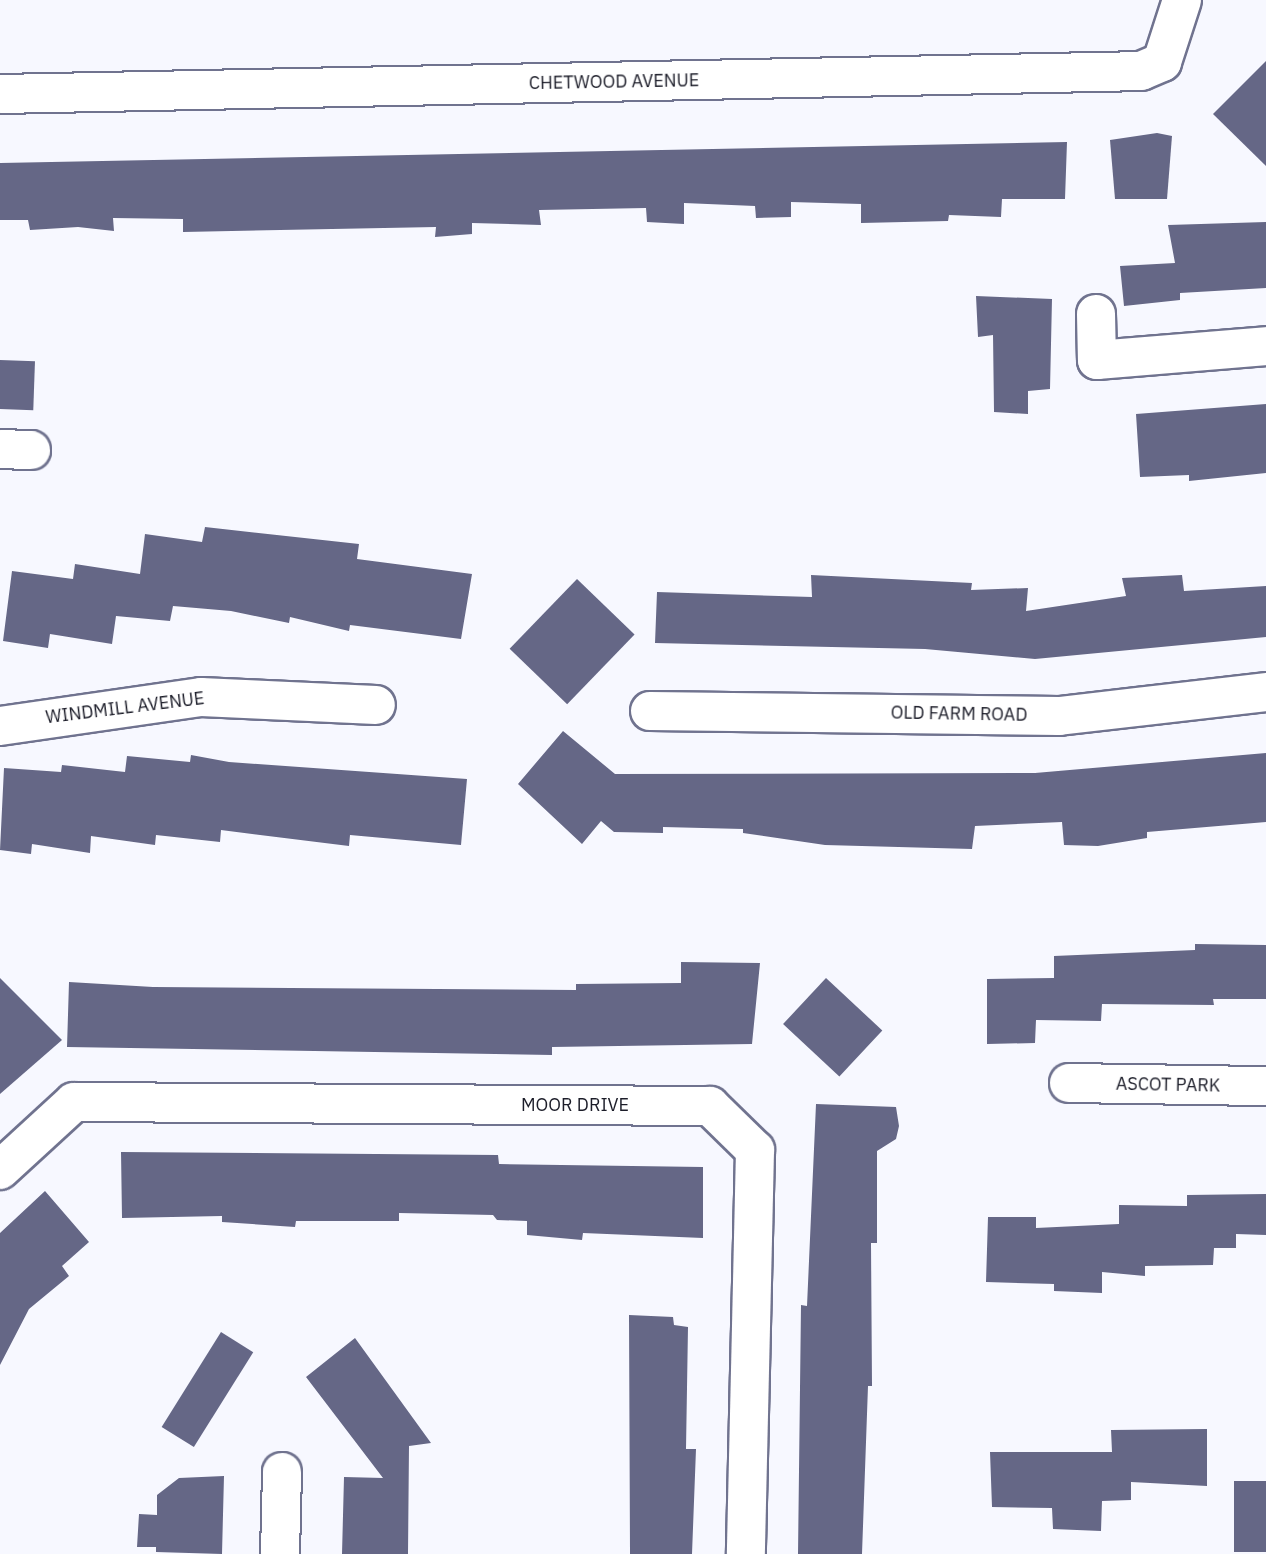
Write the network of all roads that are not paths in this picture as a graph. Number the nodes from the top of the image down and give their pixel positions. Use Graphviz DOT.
graph roads {
  1 [pos="1182,0"];
  2 [pos="0,94"];
  3 [pos="1096,314"];
  4 [pos="1266,346"];
  5 [pos="1266,692"];
  6 [pos="376,705"];
  7 [pos="650,710"];
  8 [pos="0,726"];
  9 [pos="1069,1083"];
  10 [pos="1266,1086"];
  11 [pos="0,1170"];
  12 [pos="282,1472"];
  13 [pos="281,1554"];
  14 [pos="746,1554"];
  1 -- 2 [label="street, CHETWOOD AVENUE"];
  3 -- 4 [label="street"];
  5 -- 7 [label="street, OLD FARM ROAD"];
  6 -- 8 [label="street, WINDMILL AVENUE"];
  9 -- 10 [label="street, ASCOT PARK"];
  11 -- 14 [label="street, MOOR DRIVE"];
  12 -- 13 [label="street"];
}
